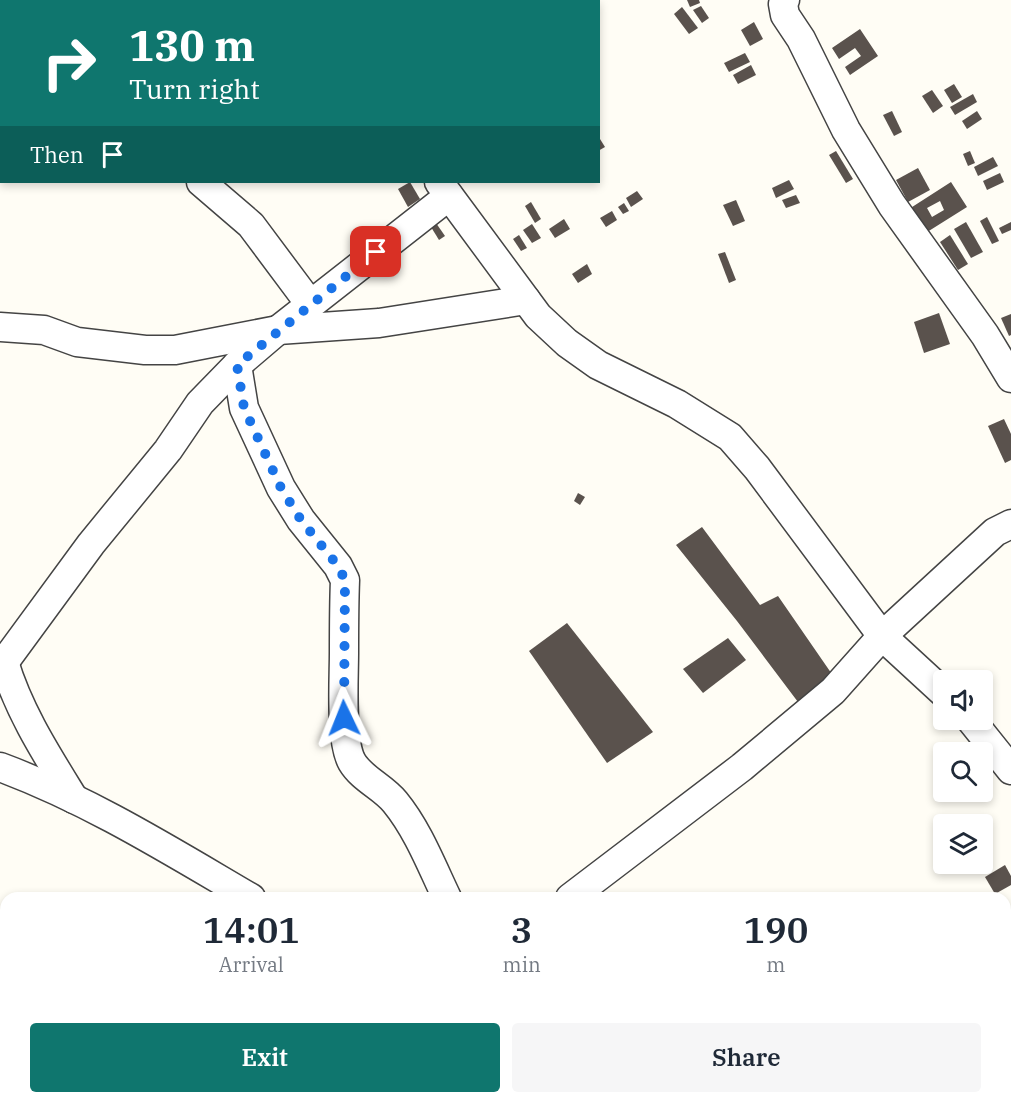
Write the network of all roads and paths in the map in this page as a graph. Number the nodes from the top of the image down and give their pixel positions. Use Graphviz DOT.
graph roads {
  1 [pos="785,0"];
  2 [pos="202,183"];
  3 [pos="444,189"];
  4 [pos="526,300"];
  5 [pos="310,304"];
  6 [pos="0,327"];
  7 [pos="278,330"];
  8 [pos="237,365"];
  9 [pos="1011,378"];
  10 [pos="1011,524"];
  11 [pos="882,636"];
  12 [pos="2,665"];
  13 [pos="933,683"];
  14 [pos="979,730"];
  15 [pos="0,767"];
  16 [pos="1011,770"];
  17 [pos="75,799"];
  18 [pos="241,892"];
  19 [pos="444,892"];
  20 [pos="578,892"];
  1 -- 9 [label="street"];
  2 -- 5 [label="street"];
  3 -- 4 [label="street"];
  3 -- 5 [label="street"];
  4 -- 7 [label="street"];
  4 -- 11 [label="street"];
  5 -- 7 [label="street"];
  6 -- 7 [label="street"];
  7 -- 8 [label="street"];
  8 -- 12 [label="street"];
  8 -- 19 [label="street"];
  10 -- 11 [label="street"];
  11 -- 13 [label="street"];
  11 -- 20 [label="street"];
  12 -- 17 [label="street"];
  14 -- 16 [label="street"];
  15 -- 17 [label="street"];
  17 -- 18 [label="street"];
}
